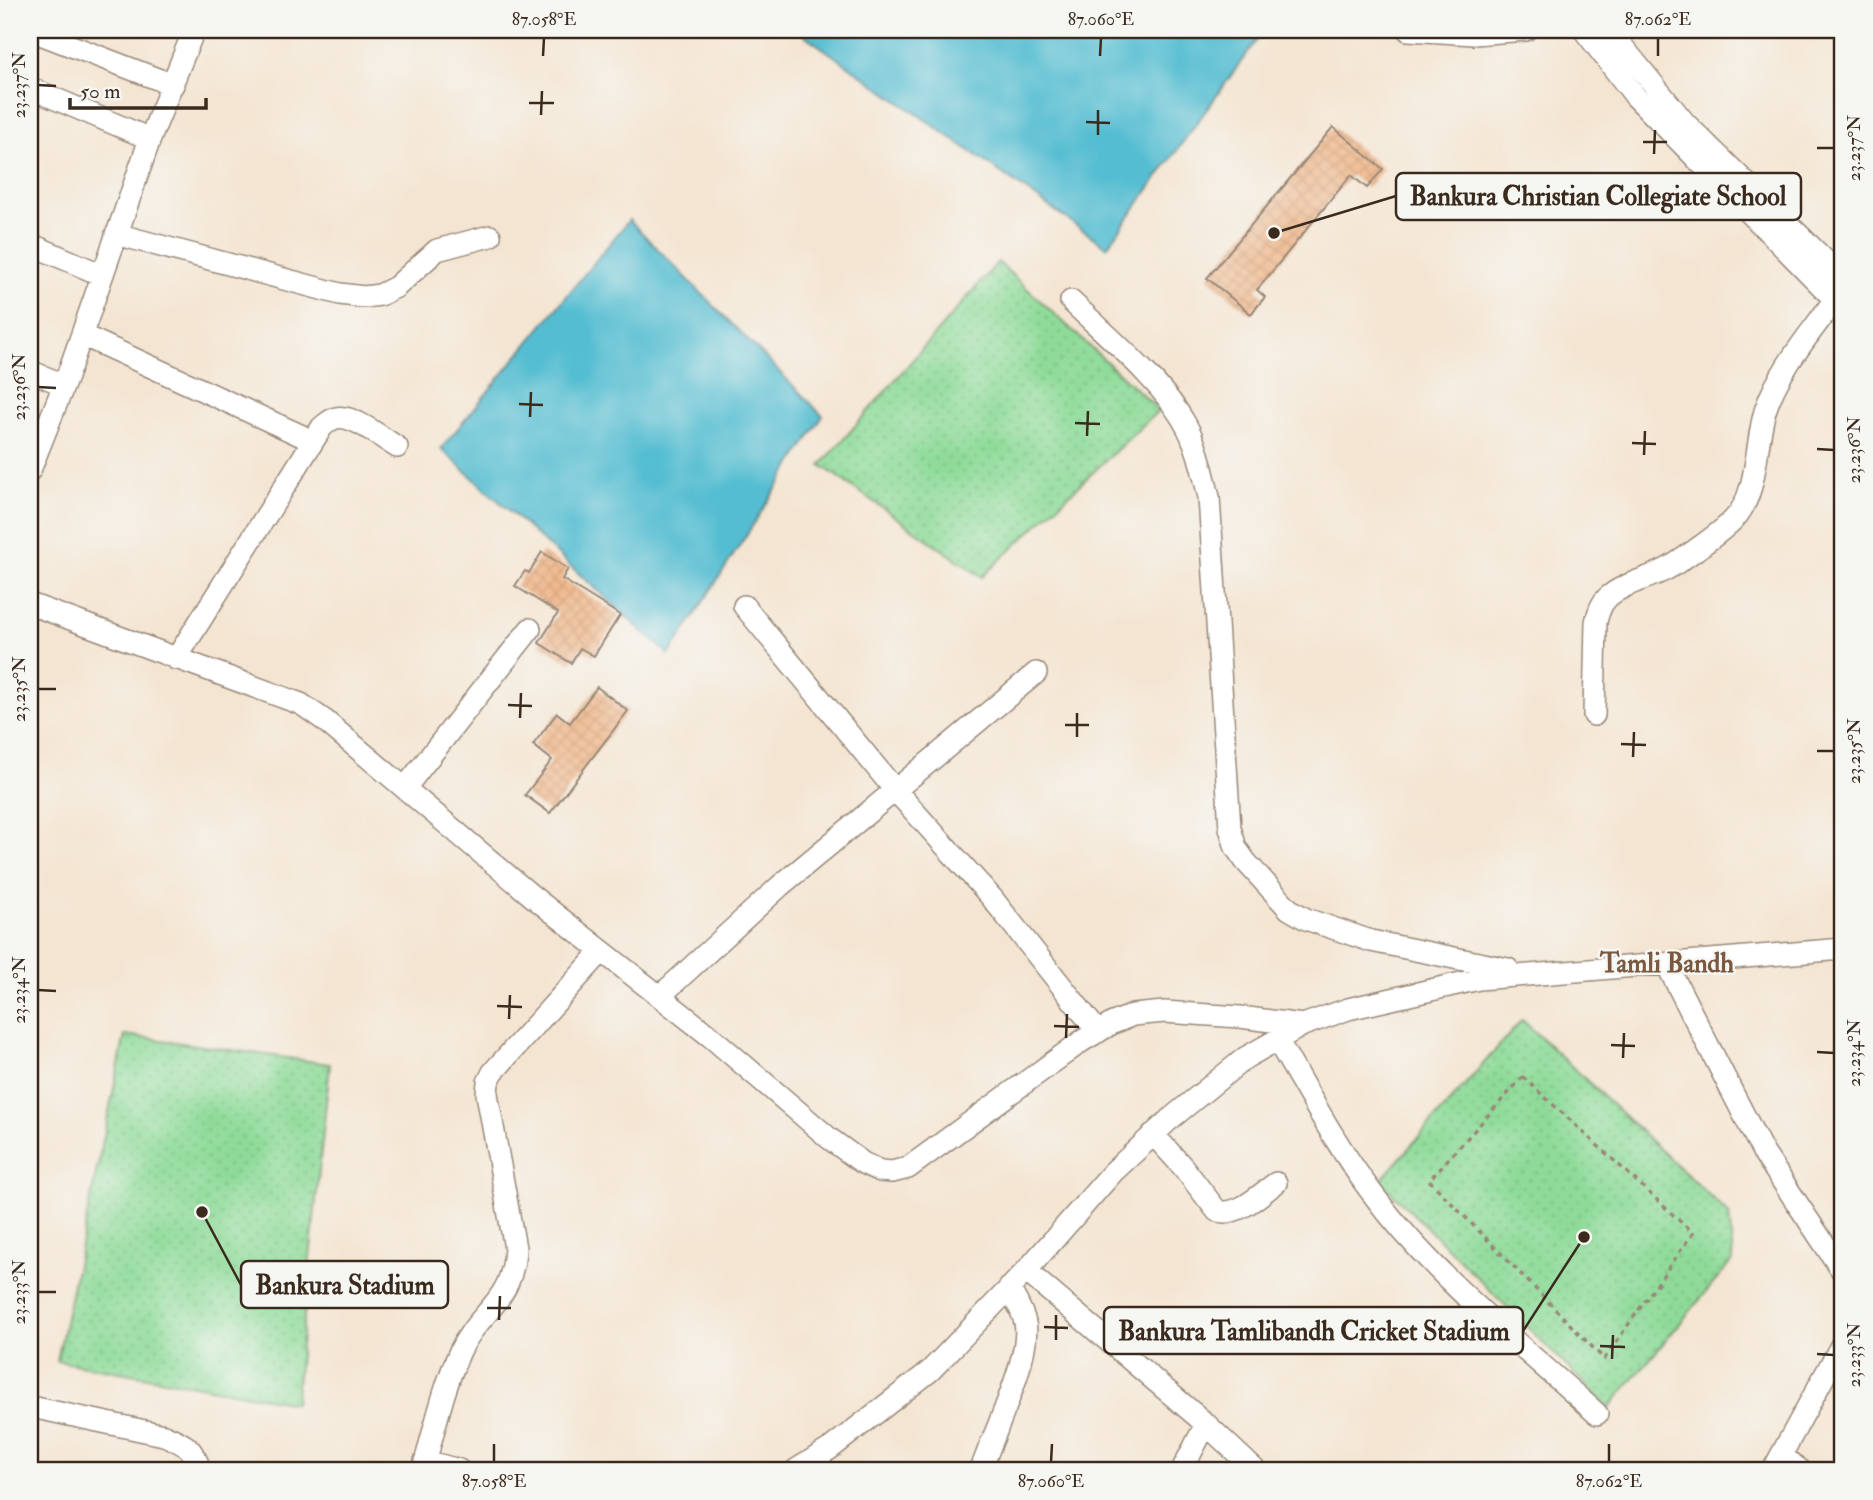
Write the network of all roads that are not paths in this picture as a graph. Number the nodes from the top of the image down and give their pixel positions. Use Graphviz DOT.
graph roads {
  1 [pos="30,30"];
  2 [pos="194,30"];
  3 [pos="1408,30"];
  4 [pos="1526,30"];
  5 [pos="1584,30"];
  6 [pos="1609,30"];
  7 [pos="173,85"];
  8 [pos="30,88"];
  9 [pos="150,139"];
  10 [pos="116,234"];
  11 [pos="490,236"];
  12 [pos="30,244"];
  13 [pos="102,275"];
  14 [pos="1843,278"];
  15 [pos="1072,301"];
  16 [pos="1839,304"];
  17 [pos="82,335"];
  18 [pos="30,371"];
  19 [pos="64,385"];
  20 [pos="313,441"];
  21 [pos="397,447"];
  22 [pos="30,470"];
  23 [pos="30,604"];
  24 [pos="744,606"];
  25 [pos="530,629"];
  26 [pos="176,659"];
  27 [pos="1036,673"];
  28 [pos="1594,715"];
  29 [pos="405,788"];
  30 [pos="895,790"];
  31 [pos="1843,949"];
  32 [pos="602,951"];
  33 [pos="1667,965"];
  34 [pos="1535,975"];
  35 [pos="660,996"];
  36 [pos="1303,1025"];
  37 [pos="1098,1031"];
  38 [pos="1277,1040"];
  39 [pos="1153,1135"];
  40 [pos="1276,1183"];
  41 [pos="1026,1270"];
  42 [pos="1843,1272"];
  43 [pos="1009,1288"];
  44 [pos="1843,1342"];
  45 [pos="36,1408"];
  46 [pos="1597,1413"];
  47 [pos="1206,1424"];
  48 [pos="1777,1463"];
  49 [pos="424,1466"];
  50 [pos="200,1470"];
  51 [pos="459,1470"];
  52 [pos="796,1470"];
  53 [pos="981,1470"];
  54 [pos="1182,1470"];
  55 [pos="1255,1470"];
  56 [pos="1800,1470"];
  1 -- 7 [label="street"];
  2 -- 7 [label="street"];
  3 -- 4 [label="street"];
  5 -- 16 [label="street"];
  6 -- 14 [label="street"];
  7 -- 9 [label="street"];
  8 -- 9 [label="street"];
  9 -- 10 [label="street"];
  10 -- 11 [label="street"];
  10 -- 13 [label="street"];
  12 -- 13 [label="street"];
  13 -- 17 [label="street"];
  15 -- 34 [label="street"];
  16 -- 28 [label="street"];
  17 -- 19 [label="street"];
  17 -- 20 [label="street"];
  18 -- 19 [label="street"];
  19 -- 22 [label="street"];
  20 -- 21 [label="street"];
  20 -- 26 [label="street"];
  23 -- 26 [label="street"];
  24 -- 30 [label="street"];
  25 -- 29 [label="street"];
  26 -- 29 [label="street"];
  27 -- 30 [label="street"];
  29 -- 32 [label="street"];
  30 -- 35 [label="street"];
  30 -- 37 [label="street"];
  31 -- 33 [label="street"];
  32 -- 35 [label="street"];
  32 -- 49 [label="street"];
  33 -- 34 [label="street"];
  33 -- 42 [label="street"];
  34 -- 36 [label="street"];
  35 -- 37 [label="street"];
  36 -- 37 [label="street"];
  36 -- 38 [label="street"];
  38 -- 39 [label="street"];
  38 -- 46 [label="street"];
  39 -- 40 [label="street"];
  39 -- 41 [label="street"];
  41 -- 43 [label="street"];
  41 -- 47 [label="street"];
  43 -- 52 [label="street"];
  43 -- 53 [label="street"];
  44 -- 48 [label="street"];
  45 -- 50 [label="street"];
  47 -- 54 [label="street"];
  47 -- 55 [label="street"];
  48 -- 56 [label="street"];
  49 -- 51 [label="street"];
}
